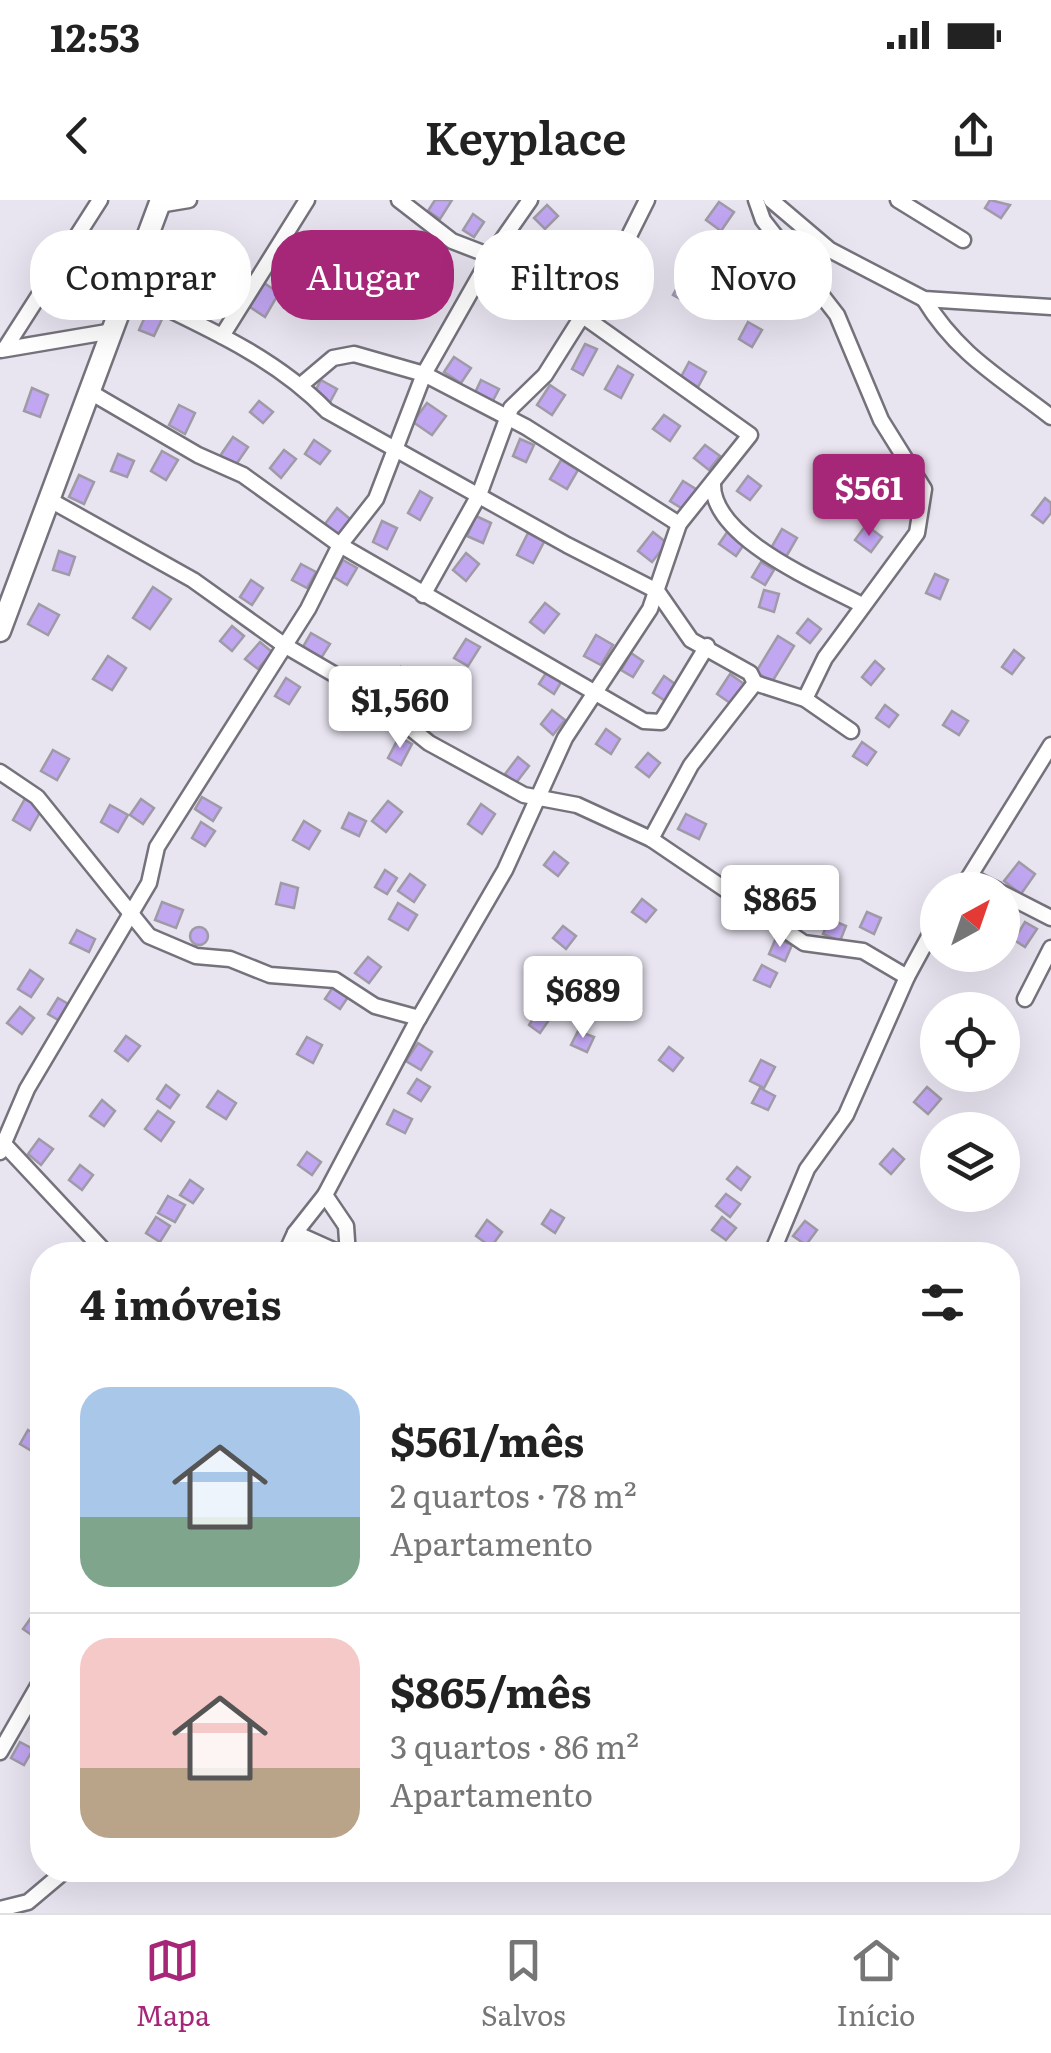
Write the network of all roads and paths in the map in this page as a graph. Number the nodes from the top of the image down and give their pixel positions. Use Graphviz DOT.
graph roads {
  1 [pos="100,200"];
  2 [pos="189,200"];
  3 [pos="307,200"];
  4 [pos="399,200"];
  5 [pos="530,200"];
  6 [pos="647,200"];
  7 [pos="756,200"];
  8 [pos="771,200"];
  9 [pos="898,200"];
  10 [pos="160,203"];
  11 [pos="150,230"];
  12 [pos="509,230"];
  13 [pos="630,230"];
  14 [pos="963,240"];
  15 [pos="474,249"];
  16 [pos="474,286"];
  17 [pos="924,299"];
  18 [pos="1051,307"];
  19 [pos="117,320"];
  20 [pos="189,320"];
  21 [pos="580,320"];
  22 [pos="589,320"];
  23 [pos="113,331"];
  24 [pos="222,336"];
  25 [pos="3,349"];
  26 [pos="424,374"];
  27 [pos="302,385"];
  28 [pos="90,392"];
  29 [pos="1051,418"];
  30 [pos="505,419"];
  31 [pos="396,446"];
  32 [pos="713,482"];
  33 [pos="478,494"];
  34 [pos="50,500"];
  35 [pos="680,524"];
  36 [pos="340,545"];
  37 [pos="658,591"];
  38 [pos="423,596"];
  39 [pos="862,605"];
  40 [pos="0,631"];
  41 [pos="284,646"];
  42 [pos="708,646"];
  43 [pos="755,683"];
  44 [pos="596,690"];
  45 [pos="805,699"];
  46 [pos="852,731"];
  47 [pos="1051,746"];
  48 [pos="0,772"];
  49 [pos="541,798"];
  50 [pos="652,839"];
  51 [pos="973,872"];
  52 [pos="1020,902"];
  53 [pos="128,916"];
  54 [pos="1051,918"];
  55 [pos="1051,948"];
  56 [pos="920,952"];
  57 [pos="906,977"];
  58 [pos="1025,998"];
  59 [pos="419,1018"];
  60 [pos="2,1148"];
  61 [pos="326,1195"];
  62 [pos="295,1233"];
  63 [pos="95,1242"];
  64 [pos="291,1242"];
  65 [pos="316,1242"];
  66 [pos="346,1242"];
  67 [pos="776,1242"];
  68 [pos="30,1699"];
  69 [pos="0,1752"];
  70 [pos="52,1882"];
  71 [pos="0,1909"];
  1 -- 25 [label="street"];
  2 -- 10 [label="street"];
  3 -- 24 [label="street"];
  4 -- 15 [label="street"];
  5 -- 12 [label="street"];
  6 -- 13 [label="street"];
  7 -- 39 [label="street"];
  8 -- 17 [label="street"];
  9 -- 14 [label="street"];
  10 -- 11 [label="main road"];
  16 -- 26 [label="street"];
  17 -- 18 [label="street"];
  17 -- 29 [label="street"];
  19 -- 23 [label="main road"];
  20 -- 24 [label="street"];
  21 -- 30 [label="street"];
  22 -- 32 [label="street"];
  23 -- 25 [label="street"];
  23 -- 28 [label="main road"];
  24 -- 27 [label="street"];
  26 -- 27 [label="street"];
  26 -- 30 [label="street"];
  26 -- 31 [label="street"];
  27 -- 31 [label="street"];
  28 -- 34 [label="main road"];
  28 -- 36 [label="street"];
  30 -- 33 [label="street"];
  30 -- 35 [label="street"];
  31 -- 33 [label="street"];
  31 -- 36 [label="street"];
  32 -- 35 [label="street"];
  32 -- 39 [label="street"];
  33 -- 37 [label="street"];
  33 -- 38 [label="street"];
  34 -- 40 [label="main road"];
  34 -- 41 [label="street"];
  35 -- 37 [label="street"];
  36 -- 38 [label="street"];
  36 -- 41 [label="street"];
  37 -- 42 [label="street"];
  37 -- 44 [label="street"];
  38 -- 44 [label="street"];
  39 -- 45 [label="street"];
  41 -- 49 [label="street"];
  41 -- 53 [label="street"];
  42 -- 43 [label="street"];
  42 -- 44 [label="street"];
  43 -- 45 [label="street"];
  43 -- 50 [label="street"];
  44 -- 49 [label="street"];
  45 -- 46 [label="street"];
  47 -- 51 [label="street"];
  48 -- 53 [label="street"];
  49 -- 50 [label="street"];
  49 -- 59 [label="street"];
  50 -- 57 [label="street"];
  52 -- 54 [label="street"];
  53 -- 59 [label="street"];
  53 -- 60 [label="street"];
  55 -- 58 [label="street"];
  56 -- 57 [label="street"];
  57 -- 67 [label="street"];
  59 -- 61 [label="street"];
  60 -- 63 [label="street"];
  61 -- 62 [label="street"];
  61 -- 66 [label="street"];
  62 -- 64 [label="street"];
  62 -- 65 [label="street"];
  68 -- 69 [label="street"];
  70 -- 71 [label="street"];
}
